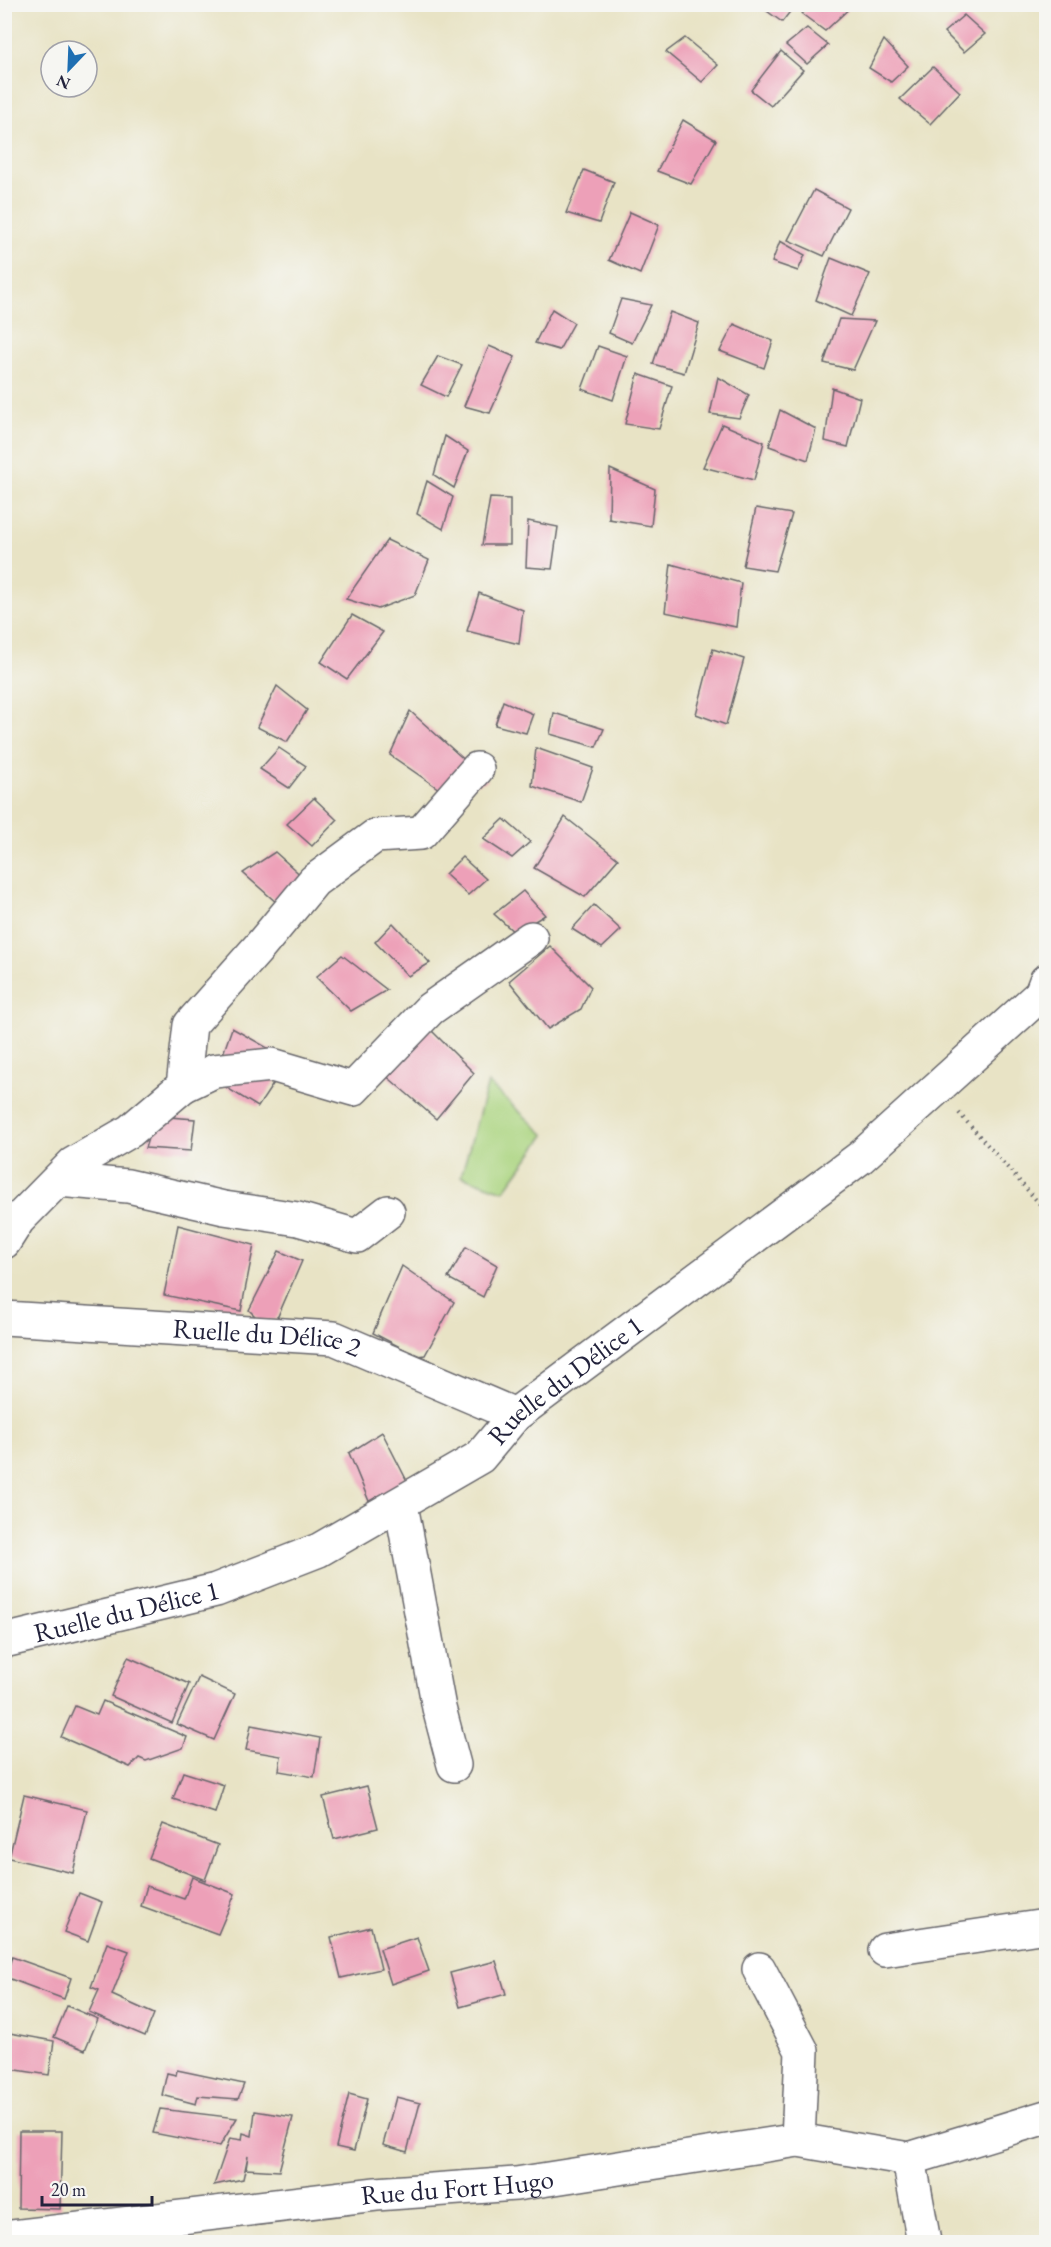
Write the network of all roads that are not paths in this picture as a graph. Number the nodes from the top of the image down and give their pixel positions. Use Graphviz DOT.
graph roads {
  1 [pos="477,769"];
  2 [pos="531,938"];
  3 [pos="1045,988"];
  4 [pos="183,1086"];
  5 [pos="58,1180"];
  6 [pos="388,1212"];
  7 [pos="4,1242"];
  8 [pos="4,1318"];
  9 [pos="514,1415"];
  10 [pos="401,1505"];
  11 [pos="4,1641"];
  12 [pos="454,1765"];
  13 [pos="1047,1926"];
  14 [pos="885,1950"];
  15 [pos="759,1969"];
  16 [pos="1047,2117"];
  17 [pos="798,2140"];
  18 [pos="909,2159"];
  19 [pos="4,2238"];
  20 [pos="924,2242"];
  1 -- 4 [label="street"];
  2 -- 4 [label="street"];
  3 -- 9 [label="street, Ruelle du Délice 1"];
  4 -- 5 [label="street"];
  5 -- 6 [label="street"];
  5 -- 7 [label="street"];
  8 -- 9 [label="street, Ruelle du Délice 2"];
  9 -- 10 [label="street, Ruelle du Délice 1"];
  10 -- 11 [label="street, Ruelle du Délice 1"];
  10 -- 12 [label="street"];
  13 -- 14 [label="street"];
  15 -- 17 [label="street"];
  16 -- 18 [label="street"];
  17 -- 18 [label="street, Rue du Fort Hugo"];
  17 -- 19 [label="street, Rue du Fort Hugo"];
  18 -- 20 [label="street"];
}
